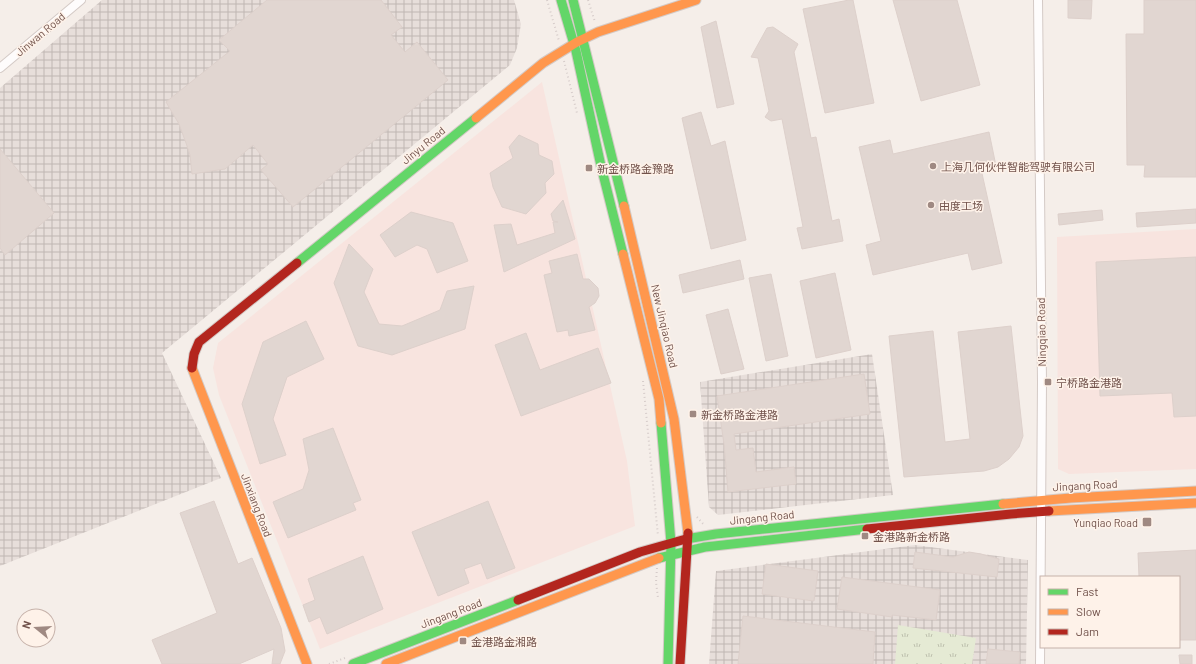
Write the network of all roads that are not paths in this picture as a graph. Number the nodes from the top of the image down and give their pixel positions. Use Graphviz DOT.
graph roads {
  1 [pos="81,0"];
  2 [pos="561,0"];
  3 [pos="573,0"];
  4 [pos="696,0"];
  5 [pos="1038,0"];
  6 [pos="583,38"];
  7 [pos="574,44"];
  8 [pos="0,68"];
  9 [pos="194,354"];
  10 [pos="1196,492"];
  11 [pos="1041,500"];
  12 [pos="1196,503"];
  13 [pos="1041,512"];
  14 [pos="688,538"];
  15 [pos="671,543"];
  16 [pos="688,551"];
  17 [pos="671,555"];
  18 [pos="1041,576"];
  19 [pos="1040,648"];
  20 [pos="307,664"];
  21 [pos="353,664"];
  22 [pos="386,664"];
  23 [pos="668,664"];
  24 [pos="680,664"];
  25 [pos="1040,664"];
  1 -- 8 [label="street, Jinwan Road"];
  2 -- 7 [label="street, New Jinqiao Road"];
  3 -- 6 [label="street, New Jinqiao Road"];
  4 -- 6 [label="street, Jinyu Road"];
  5 -- 11 [label="street, Ningqiao Road"];
  6 -- 7 [label="street, Jinyu Road"];
  6 -- 14 [label="street, New Jinqiao Road"];
  7 -- 9 [label="street, Jinyu Road"];
  7 -- 15 [label="street, New Jinqiao Road"];
  9 -- 20 [label="street, Jinxiang Road"];
  10 -- 11 [label="street, Jingang Road"];
  11 -- 13 [label="street, Ningqiao Road"];
  11 -- 14 [label="street, Jingang Road"];
  12 -- 13 [label="street"];
  13 -- 16 [label="street"];
  13 -- 18 [label="street, Ningqiao Road"];
  14 -- 15 [label="street, Jingang Road"];
  14 -- 16 [label="street, New Jinqiao Road"];
  15 -- 17 [label="street, New Jinqiao Road"];
  15 -- 21 [label="street, Jingang Road"];
  16 -- 17 [label="street"];
  16 -- 24 [label="street, New Jinqiao Road"];
  17 -- 22 [label="street"];
  17 -- 23 [label="street, New Jinqiao Road"];
  19 -- 25 [label="street, Ningqiao Road"];
}
